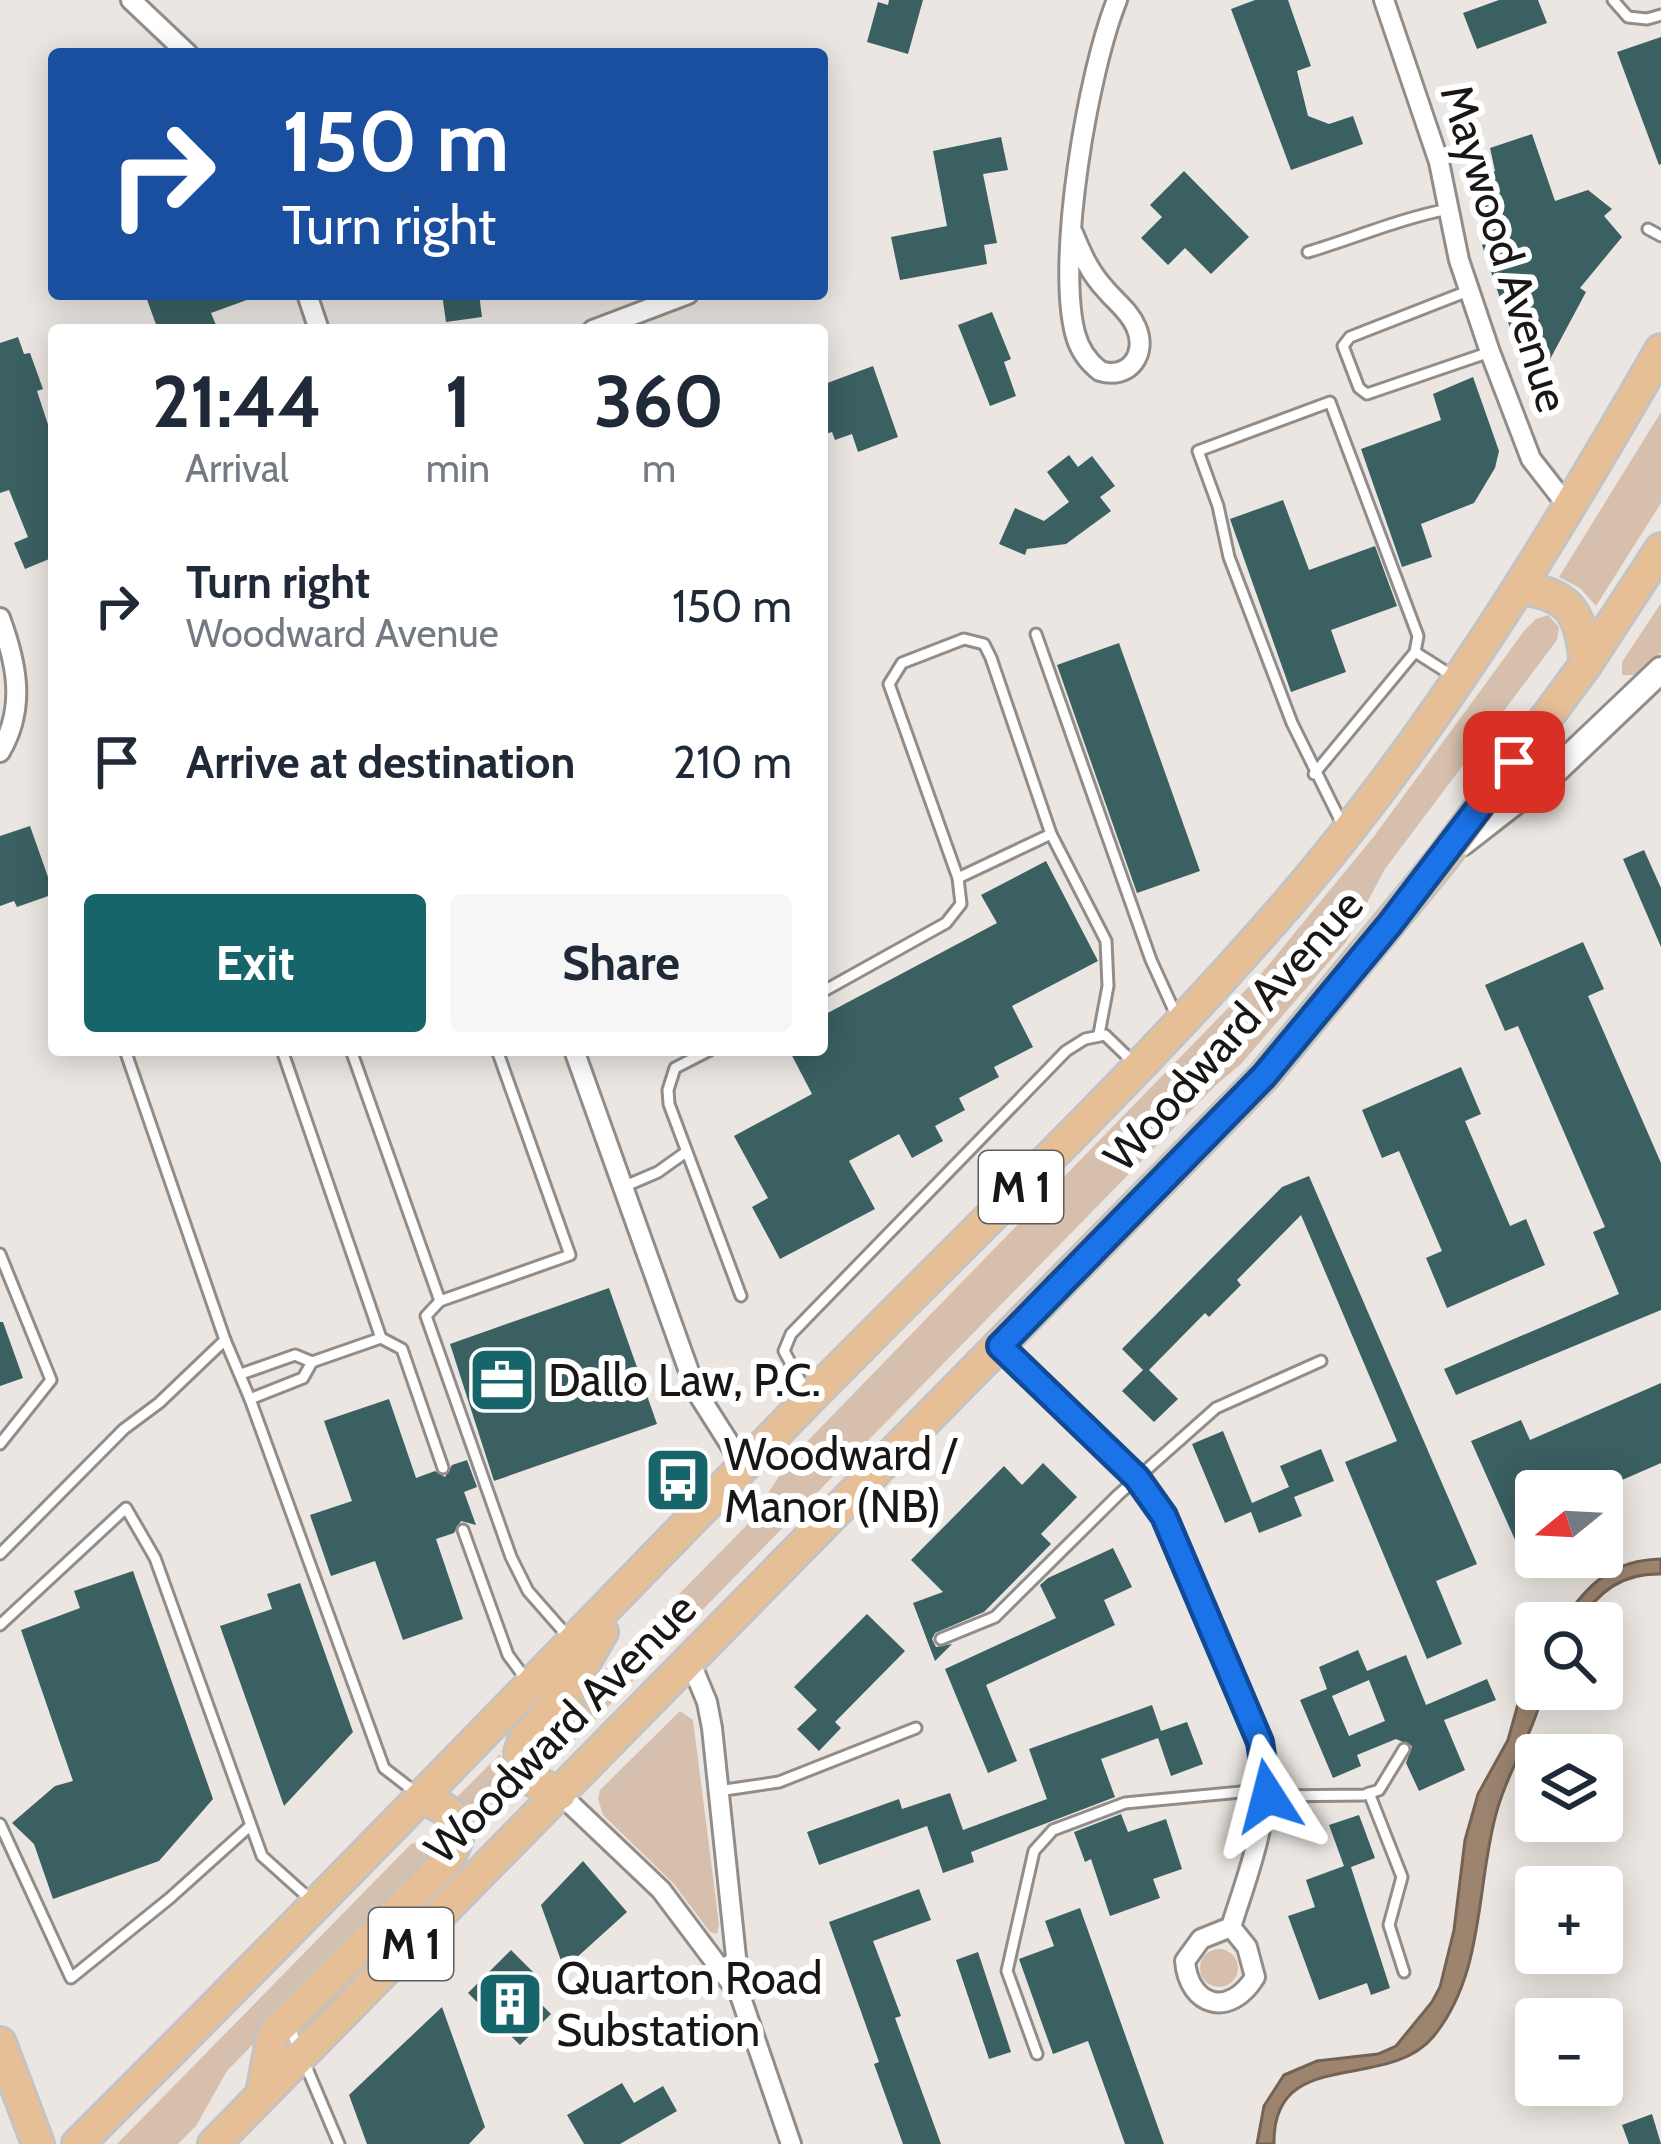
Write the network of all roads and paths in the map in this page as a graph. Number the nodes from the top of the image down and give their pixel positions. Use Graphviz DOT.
graph roads {
  1 [pos="131,0"];
  2 [pos="1117,0"];
  3 [pos="1384,0"];
  4 [pos="1613,0"];
  5 [pos="1661,15"];
  6 [pos="182,48"];
  7 [pos="1449,208"];
  8 [pos="1648,230"];
  9 [pos="1073,233"];
  10 [pos="1661,236"];
  11 [pos="1308,252"];
  12 [pos="1468,291"];
  13 [pos="672,300"];
  14 [pos="609,324"];
  15 [pos="1661,350"];
  16 [pos="1490,352"];
  17 [pos="1570,508"];
  18 [pos="1661,549"];
  19 [pos="1520,588"];
  20 [pos="0,618"];
  21 [pos="1036,634"];
  22 [pos="1415,652"];
  23 [pos="1586,664"];
  24 [pos="1661,670"];
  25 [pos="1459,679"];
  26 [pos="0,752"];
  27 [pos="1314,774"];
  28 [pos="1346,831"];
  29 [pos="1052,834"];
  30 [pos="1442,859"];
  31 [pos="958,878"];
  32 [pos="828,989"];
  33 [pos="1181,1023"];
  34 [pos="1100,1034"];
  35 [pos="127,1056"];
  36 [pos="284,1056"];
  37 [pos="353,1056"];
  38 [pos="498,1056"];
  39 [pos="576,1056"];
  40 [pos="697,1056"];
  41 [pos="1139,1068"];
  42 [pos="686,1152"];
  43 [pos="623,1187"];
  44 [pos="0,1253"];
  45 [pos="740,1296"];
  46 [pos="440,1301"];
  47 [pos="381,1338"];
  48 [pos="225,1340"];
  49 [pos="1000,1346"];
  50 [pos="1321,1361"];
  51 [pos="312,1362"];
  52 [pos="241,1374"];
  53 [pos="810,1398"];
  54 [pos="250,1399"];
  55 [pos="0,1444"];
  56 [pos="443,1468"];
  57 [pos="745,1468"];
  58 [pos="1137,1478"];
  59 [pos="463,1530"];
  60 [pos="0,1554"];
  61 [pos="626,1591"];
  62 [pos="0,1625"];
  63 [pos="941,1639"];
  64 [pos="574,1644"];
  65 [pos="690,1661"];
  66 [pos="532,1688"];
  67 [pos="916,1728"];
  68 [pos="1404,1749"];
  69 [pos="718,1791"];
  70 [pos="1268,1793"];
  71 [pos="1369,1793"];
  72 [pos="560,1794"];
  73 [pos="423,1798"];
  74 [pos="0,1825"];
  75 [pos="250,1826"];
  76 [pos="316,1905"];
  77 [pos="1231,1927"];
  78 [pos="1404,1972"];
  79 [pos="740,1996"];
  80 [pos="286,2021"];
  81 [pos="0,2043"];
  82 [pos="302,2054"];
  83 [pos="1037,2054"];
  84 [pos="262,2094"];
  85 [pos="38,2144"];
  86 [pos="78,2144"];
  87 [pos="214,2144"];
  88 [pos="339,2144"];
  89 [pos="791,2144"];
  1 -- 6 [label="street"];
  2 -- 9 [label="street"];
  3 -- 7 [label="street, Maywood Avenue"];
  4 -- 5 [label="lane"];
  7 -- 11 [label="lane"];
  7 -- 12 [label="street, Maywood Avenue"];
  8 -- 10 [label="lane"];
  9 -- 9 [label="street"];
  12 -- 16 [label="street, Maywood Avenue"];
  12 -- 16 [label="lane"];
  13 -- 14 [label="street"];
  15 -- 17 [label="main road, Woodward Avenue / M 1"];
  16 -- 17 [label="street, Maywood Avenue"];
  17 -- 19 [label="main road, Woodward Avenue / M 1"];
  18 -- 23 [label="main road, Woodward Avenue / M 1"];
  19 -- 23 [label="main road"];
  19 -- 25 [label="main road, Woodward Avenue / M 1"];
  20 -- 26 [label="street"];
  21 -- 33 [label="lane"];
  22 -- 25 [label="lane"];
  22 -- 27 [label="lane"];
  22 -- 27 [label="lane"];
  23 -- 30 [label="main road, Woodward Avenue / M 1"];
  24 -- 30 [label="street"];
  25 -- 28 [label="main road, Woodward Avenue / M 1"];
  27 -- 28 [label="lane"];
  28 -- 33 [label="main road, Woodward Avenue / M 1"];
  29 -- 31 [label="lane"];
  29 -- 31 [label="lane"];
  29 -- 34 [label="lane"];
  30 -- 49 [label="main road, Woodward Avenue / M 1"];
  31 -- 32 [label="lane"];
  33 -- 41 [label="main road, Woodward Avenue / M 1"];
  34 -- 41 [label="lane"];
  34 -- 53 [label="lane"];
  35 -- 48 [label="lane"];
  36 -- 47 [label="lane"];
  37 -- 46 [label="lane"];
  38 -- 46 [label="lane"];
  39 -- 43 [label="street"];
  40 -- 42 [label="lane"];
  41 -- 53 [label="main road, Woodward Avenue / M 1"];
  42 -- 43 [label="lane"];
  42 -- 45 [label="lane"];
  43 -- 57 [label="street"];
  44 -- 55 [label="lane"];
  46 -- 64 [label="lane"];
  47 -- 51 [label="lane"];
  47 -- 56 [label="lane"];
  48 -- 52 [label="lane"];
  48 -- 60 [label="lane"];
  49 -- 58 [label="street"];
  49 -- 65 [label="main road, Woodward Avenue / M 1"];
  50 -- 58 [label="lane"];
  51 -- 52 [label="lane"];
  51 -- 54 [label="lane"];
  52 -- 54 [label="lane"];
  53 -- 57 [label="main road, Woodward Avenue / M 1"];
  54 -- 73 [label="lane"];
  57 -- 61 [label="main road, M 1"];
  58 -- 63 [label="lane"];
  58 -- 70 [label="street"];
  59 -- 66 [label="lane"];
  61 -- 64 [label="main road, Woodward Avenue / M 1"];
  61 -- 72 [label="main road"];
  62 -- 75 [label="lane"];
  64 -- 66 [label="main road, Woodward Avenue / M 1"];
  65 -- 69 [label="street"];
  65 -- 72 [label="main road, Woodward Avenue / M 1"];
  66 -- 73 [label="main road, Woodward Avenue / M 1"];
  67 -- 69 [label="lane"];
  68 -- 71 [label="lane"];
  69 -- 79 [label="street"];
  70 -- 71 [label="lane"];
  70 -- 77 [label="street"];
  70 -- 83 [label="lane"];
  71 -- 78 [label="lane"];
  72 -- 79 [label="street"];
  72 -- 82 [label="main road, Woodward Avenue / M 1"];
  73 -- 76 [label="main road, Woodward Avenue / M 1"];
  73 -- 80 [label="main road"];
  74 -- 75 [label="lane"];
  75 -- 76 [label="lane"];
  76 -- 86 [label="main road, Woodward Avenue / M 1"];
  79 -- 89 [label="street"];
  80 -- 82 [label="lane"];
  80 -- 84 [label="main road"];
  81 -- 85 [label="main road"];
  82 -- 84 [label="main road, Woodward Avenue / M 1"];
  82 -- 88 [label="lane"];
  84 -- 87 [label="main road, Woodward Avenue / M 1"];
}
